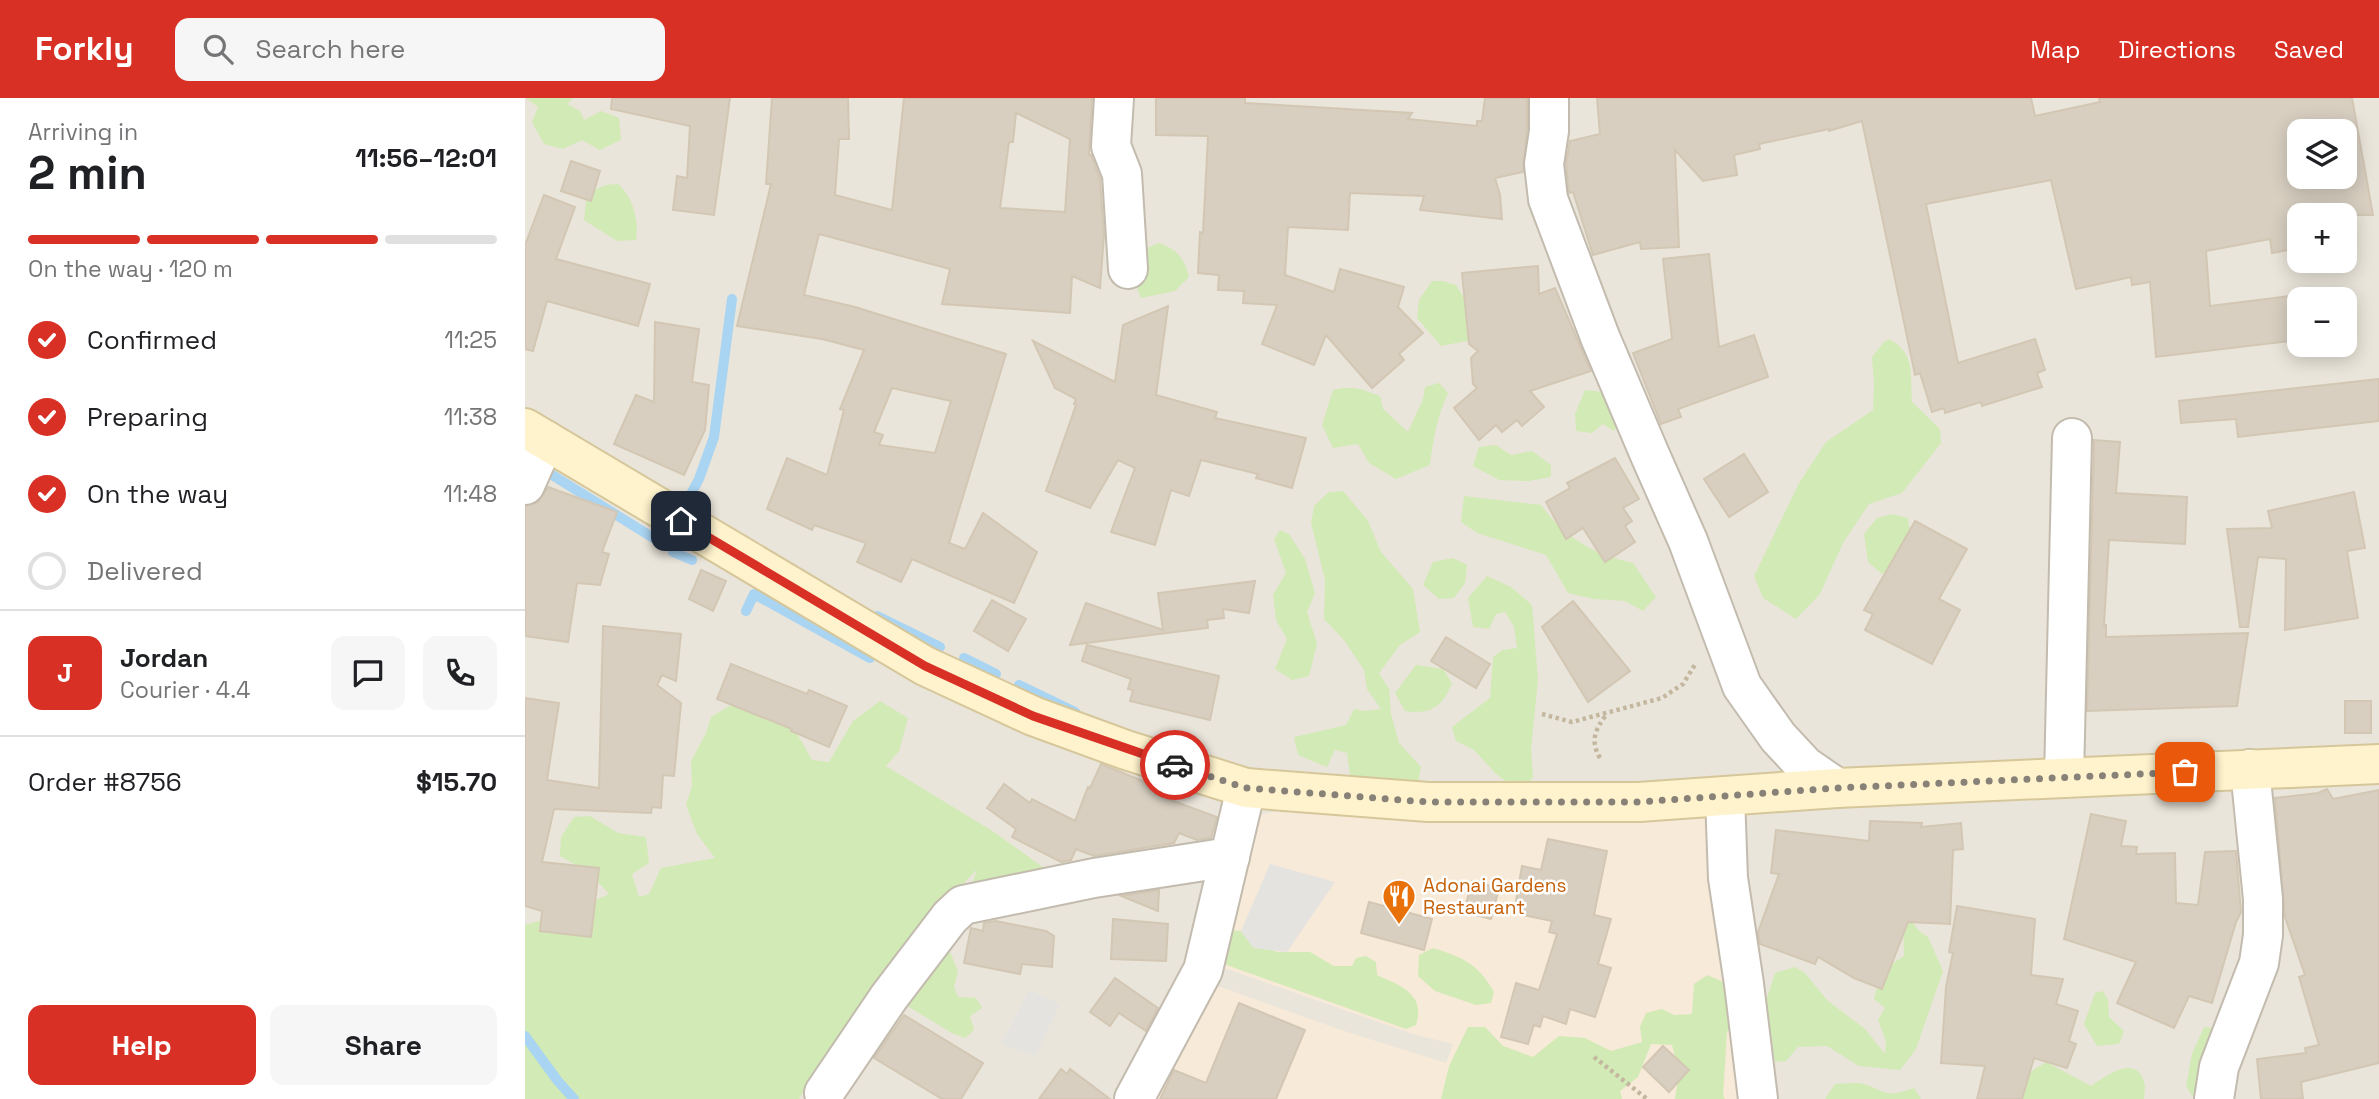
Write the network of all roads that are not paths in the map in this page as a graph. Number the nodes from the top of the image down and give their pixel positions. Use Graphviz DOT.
graph roads {
  1 [pos="1114,98"];
  2 [pos="1549,98"];
  3 [pos="1128,269"];
  4 [pos="535,434"];
  5 [pos="2072,438"];
  6 [pos="525,485"];
  7 [pos="2379,764"];
  8 [pos="2250,769"];
  9 [pos="2064,778"];
  10 [pos="1246,788"];
  11 [pos="1837,788"];
  12 [pos="1725,797"];
  13 [pos="1230,857"];
  14 [pos="824,1093"];
  15 [pos="1134,1099"];
  16 [pos="1758,1099"];
  17 [pos="2214,1099"];
  1 -- 3 [label="street"];
  2 -- 11 [label="street"];
  4 -- 6 [label="street"];
  4 -- 10 [label="street"];
  5 -- 9 [label="street"];
  7 -- 8 [label="street"];
  8 -- 9 [label="street"];
  8 -- 17 [label="street"];
  9 -- 11 [label="street"];
  10 -- 12 [label="street"];
  10 -- 13 [label="street"];
  11 -- 12 [label="street"];
  12 -- 16 [label="street"];
  13 -- 14 [label="street"];
  13 -- 15 [label="street"];
}
